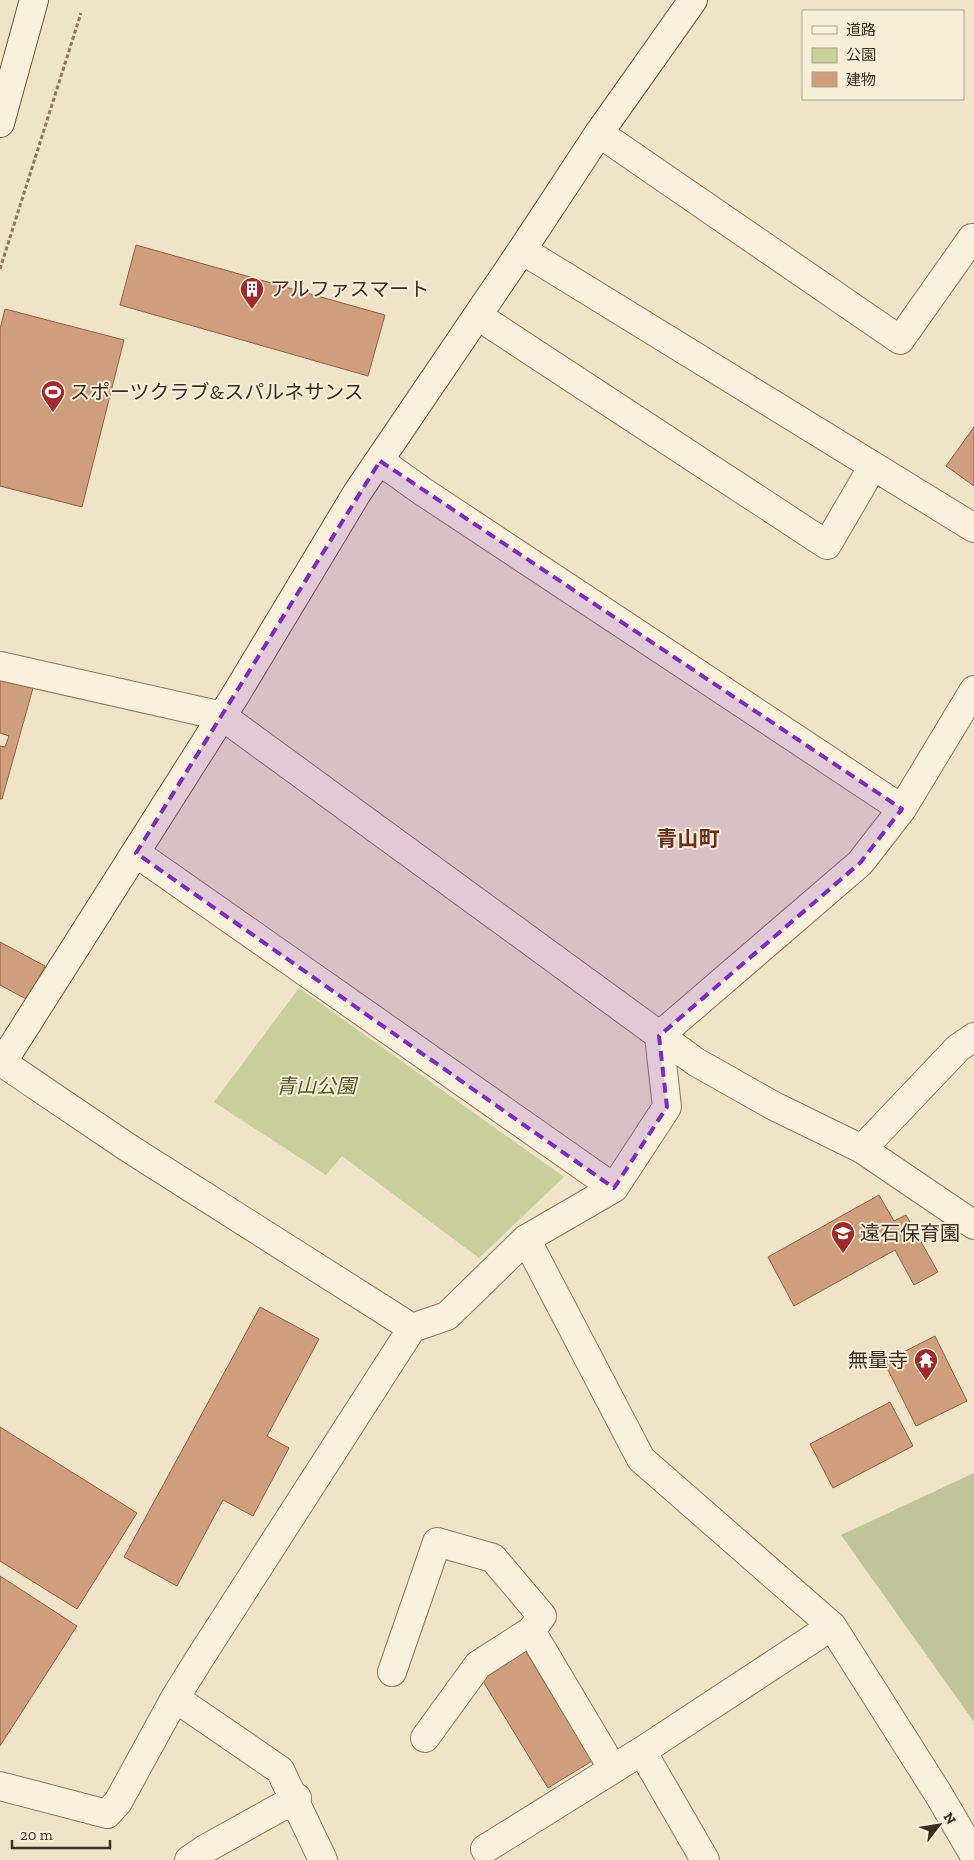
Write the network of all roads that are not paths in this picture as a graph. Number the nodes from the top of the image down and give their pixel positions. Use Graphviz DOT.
graph roads {
  1 [pos="34,0"];
  2 [pos="693,0"];
  3 [pos="0,123"];
  4 [pos="599,133"];
  5 [pos="972,238"];
  6 [pos="522,250"];
  7 [pos="478,316"];
  8 [pos="380,461"];
  9 [pos="873,466"];
  10 [pos="974,528"];
  11 [pos="0,666"];
  12 [pos="974,690"];
  13 [pos="222,716"];
  14 [pos="902,809"];
  15 [pos="136,853"];
  16 [pos="659,1036"];
  17 [pos="974,1037"];
  18 [pos="1,1062"];
  19 [pos="862,1149"];
  20 [pos="614,1188"];
  21 [pos="974,1225"];
  22 [pos="526,1239"];
  23 [pos="412,1328"];
  24 [pos="832,1626"];
  25 [pos="531,1631"];
  26 [pos="392,1672"];
  27 [pos="175,1698"];
  28 [pos="425,1738"];
  29 [pos="642,1751"];
  30 [pos="614,1769"];
  31 [pos="0,1786"];
  32 [pos="295,1799"];
  33 [pos="485,1849"];
  34 [pos="974,1855"];
  35 [pos="189,1860"];
  36 [pos="323,1860"];
  37 [pos="705,1860"];
  1 -- 3 [label="street"];
  2 -- 4 [label="street"];
  4 -- 5 [label="street"];
  4 -- 6 [label="street"];
  6 -- 7 [label="street"];
  6 -- 9 [label="street"];
  7 -- 8 [label="street"];
  7 -- 9 [label="street"];
  8 -- 13 [label="street"];
  8 -- 14 [label="street"];
  9 -- 10 [label="street"];
  11 -- 13 [label="street"];
  12 -- 14 [label="street"];
  13 -- 15 [label="street"];
  13 -- 16 [label="street"];
  14 -- 16 [label="street"];
  15 -- 18 [label="street"];
  15 -- 20 [label="street"];
  16 -- 19 [label="street"];
  16 -- 20 [label="street"];
  17 -- 19 [label="street"];
  18 -- 23 [label="street"];
  19 -- 21 [label="street"];
  20 -- 22 [label="street"];
  22 -- 23 [label="street"];
  22 -- 24 [label="street"];
  23 -- 27 [label="street"];
  24 -- 29 [label="street"];
  24 -- 34 [label="street"];
  25 -- 26 [label="street"];
  25 -- 28 [label="street"];
  25 -- 30 [label="street"];
  27 -- 31 [label="street"];
  27 -- 32 [label="street"];
  29 -- 30 [label="street"];
  29 -- 37 [label="street"];
  30 -- 33 [label="street"];
  32 -- 35 [label="street"];
  32 -- 36 [label="street"];
}
